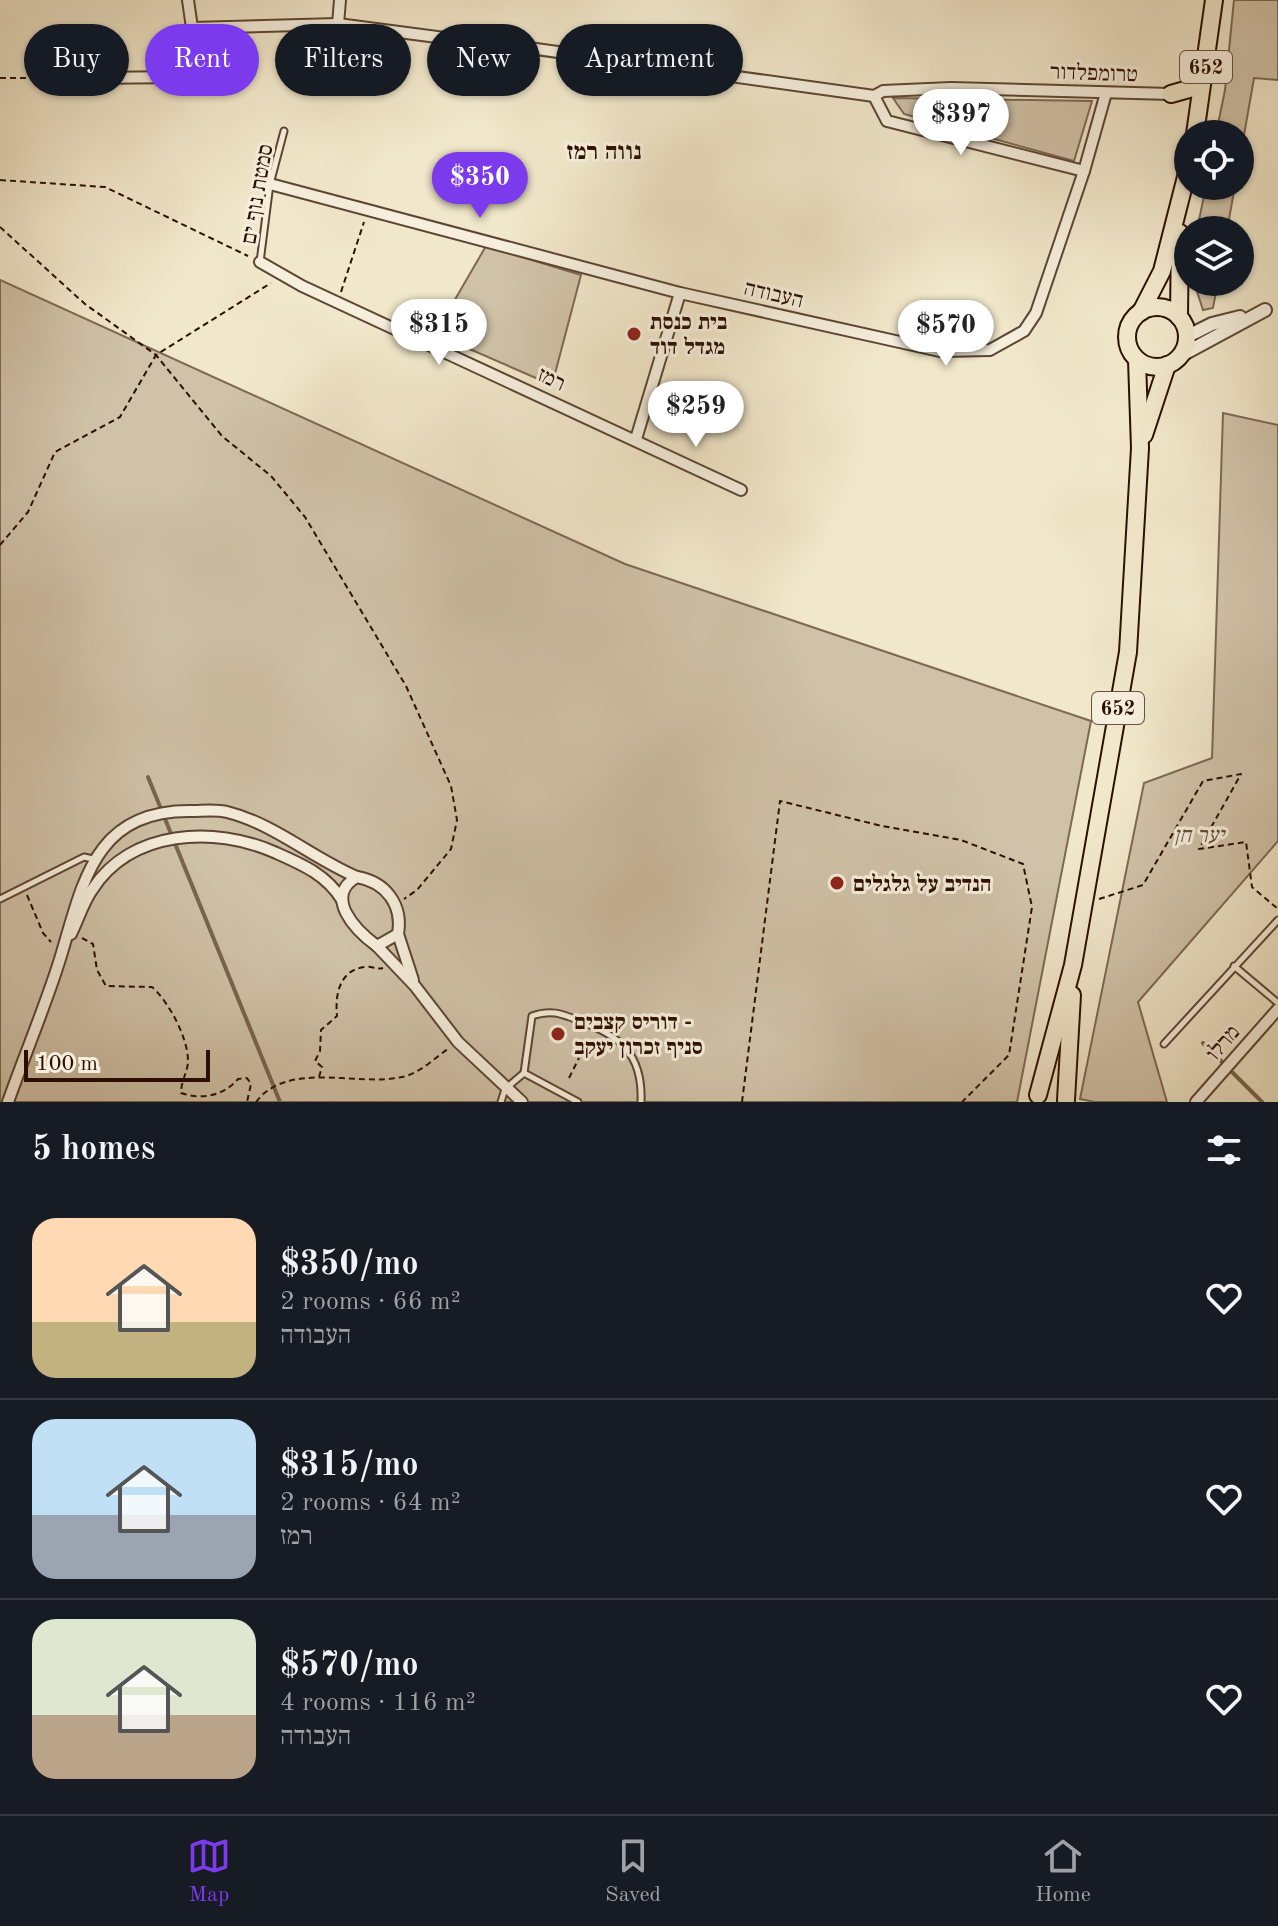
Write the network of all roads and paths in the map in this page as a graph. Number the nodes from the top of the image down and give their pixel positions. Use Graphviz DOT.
graph roads {
  1 [pos="188,0"];
  2 [pos="340,0"];
  3 [pos="1214,0"];
  4 [pos="191,24"];
  5 [pos="338,24"];
  6 [pos="540,50"];
  7 [pos="1205,73"];
  8 [pos="0,78"];
  9 [pos="24,78"];
  10 [pos="1106,93"];
  11 [pos="1171,94"];
  12 [pos="874,96"];
  13 [pos="1191,120"];
  14 [pos="1197,120"];
  15 [pos="284,131"];
  16 [pos="1084,171"];
  17 [pos="0,180"];
  18 [pos="270,184"];
  19 [pos="1182,200"];
  20 [pos="368,209"];
  21 [pos="1180,211"];
  22 [pos="0,227"];
  23 [pos="260,262"];
  24 [pos="281,275"];
  25 [pos="680,293"];
  26 [pos="337,302"];
  27 [pos="1271,309"];
  28 [pos="1141,312"];
  29 [pos="1179,317"];
  30 [pos="1186,337"];
  31 [pos="156,355"];
  32 [pos="1137,360"];
  33 [pos="1173,361"];
  34 [pos="636,439"];
  35 [pos="1140,448"];
  36 [pos="741,490"];
  37 [pos="0,545"];
  38 [pos="93,859"];
  39 [pos="357,877"];
  40 [pos="24,888"];
  41 [pos="0,899"];
  42 [pos="342,900"];
  43 [pos="1097,900"];
  44 [pos="396,905"];
  45 [pos="1278,909"];
  46 [pos="1278,920"];
  47 [pos="398,934"];
  48 [pos="377,946"];
  49 [pos="62,953"];
  50 [pos="392,959"];
  51 [pos="1073,965"];
  52 [pos="1234,966"];
  53 [pos="415,986"];
  54 [pos="1278,1006"];
  55 [pos="458,1042"];
  56 [pos="1164,1044"];
  57 [pos="579,1058"];
  58 [pos="524,1073"];
  59 [pos="318,1078"];
  60 [pos="569,1078"];
  61 [pos="505,1089"];
  62 [pos="1033,1099"];
  63 [pos="1067,1101"];
  64 [pos="8,1102"];
  65 [pos="247,1102"];
  66 [pos="256,1102"];
  67 [pos="501,1102"];
  68 [pos="522,1102"];
  69 [pos="578,1102"];
  70 [pos="641,1102"];
  71 [pos="742,1102"];
  72 [pos="962,1102"];
  73 [pos="1196,1102"];
  1 -- 4 [label="street"];
  2 -- 5 [label="street"];
  3 -- 7 [label="main road, 652"];
  6 -- 12 [label="street, טרומפלדור"];
  7 -- 11 [label="main road"];
  7 -- 14 [label="main road, 652"];
  8 -- 9 [label="path"];
  10 -- 11 [label="street, טרומפלדור"];
  10 -- 12 [label="street, טרומפלדור"];
  10 -- 16 [label="street, העבודה"];
  11 -- 13 [label="main road"];
  12 -- 16 [label="street"];
  15 -- 18 [label="lane, סמטת נוף ים"];
  16 -- 25 [label="street, העבודה"];
  17 -- 23 [label="path"];
  18 -- 20 [label="street, העבודה"];
  18 -- 23 [label="lane, סמטת נוף ים"];
  19 -- 21 [label="main road, 652"];
  20 -- 25 [label="street, העבודה"];
  20 -- 26 [label="path"];
  21 -- 28 [label="main road, 652"];
  21 -- 29 [label="main road, 652"];
  22 -- 31 [label="path"];
  23 -- 24 [label="street, רמז"];
  24 -- 26 [label="street, רמז"];
  24 -- 31 [label="path"];
  25 -- 34 [label="street"];
  26 -- 34 [label="street, רמז"];
  27 -- 30 [label="street"];
  27 -- 33 [label="street"];
  28 -- 29 [label="main road"];
  28 -- 32 [label="main road, 652"];
  29 -- 30 [label="main road, 652"];
  30 -- 33 [label="main road, 652"];
  31 -- 37 [label="path"];
  31 -- 44 [label="path"];
  32 -- 33 [label="main road"];
  32 -- 35 [label="main road, 652"];
  33 -- 35 [label="main road, 652"];
  34 -- 36 [label="street, רמז"];
  35 -- 51 [label="main road, 652"];
  38 -- 39 [label="street"];
  38 -- 40 [label="lane"];
  38 -- 49 [label="street"];
  39 -- 42 [label="street"];
  39 -- 44 [label="street"];
  40 -- 41 [label="lane"];
  40 -- 49 [label="path"];
  42 -- 48 [label="street"];
  42 -- 49 [label="street"];
  43 -- 45 [label="path"];
  44 -- 47 [label="street"];
  46 -- 52 [label="lane"];
  47 -- 48 [label="street"];
  47 -- 53 [label="street"];
  48 -- 50 [label="street"];
  49 -- 64 [label="street"];
  49 -- 65 [label="path"];
  50 -- 53 [label="street"];
  50 -- 59 [label="path"];
  51 -- 62 [label="main road, 652"];
  51 -- 63 [label="main road, 652"];
  52 -- 54 [label="lane"];
  52 -- 56 [label="lane"];
  53 -- 55 [label="street"];
  54 -- 73 [label="street, מרלו"];
  55 -- 59 [label="path"];
  55 -- 61 [label="street"];
  57 -- 60 [label="path"];
  58 -- 61 [label="lane"];
  58 -- 69 [label="lane"];
  58 -- 70 [label="lane"];
  59 -- 66 [label="path"];
  61 -- 67 [label="lane"];
  61 -- 68 [label="street"];
  62 -- 63 [label="main road, 652"];
  71 -- 72 [label="path"];
}
